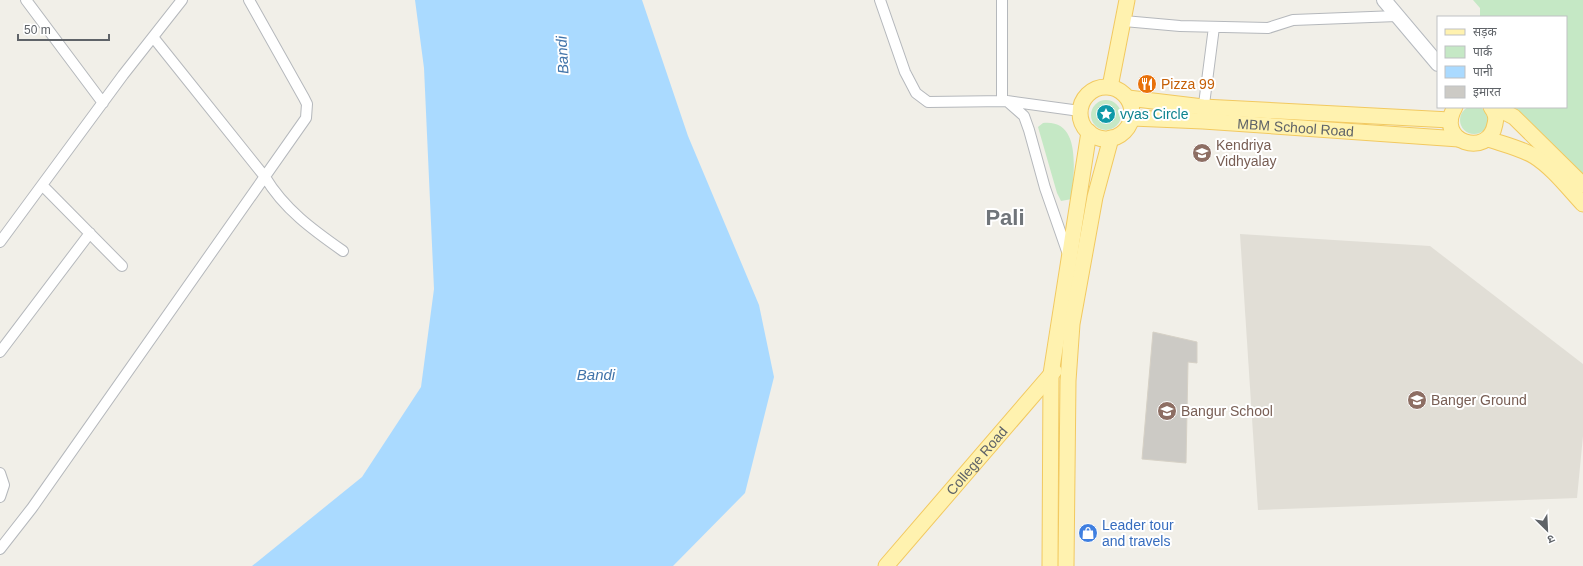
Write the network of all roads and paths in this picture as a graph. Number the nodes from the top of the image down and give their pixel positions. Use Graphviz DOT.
graph roads {
  1 [pos="26,0"];
  2 [pos="182,0"];
  3 [pos="249,0"];
  4 [pos="880,0"];
  5 [pos="1002,0"];
  6 [pos="1127,0"];
  7 [pos="1384,0"];
  8 [pos="1397,16"];
  9 [pos="1124,21"];
  10 [pos="1214,27"];
  11 [pos="153,37"];
  12 [pos="1437,63"];
  13 [pos="1110,87"];
  14 [pos="1128,98"];
  15 [pos="1004,101"];
  16 [pos="103,103"];
  17 [pos="1491,108"];
  18 [pos="1497,108"];
  19 [pos="1080,111"];
  20 [pos="1452,113"];
  21 [pos="1203,114"];
  22 [pos="1132,118"];
  23 [pos="1089,132"];
  24 [pos="1111,138"];
  25 [pos="1459,139"];
  26 [pos="1488,139"];
  27 [pos="265,177"];
  28 [pos="42,185"];
  29 [pos="1583,185"];
  30 [pos="1583,204"];
  31 [pos="90,233"];
  32 [pos="0,242"];
  33 [pos="343,251"];
  34 [pos="1069,257"];
  35 [pos="122,266"];
  36 [pos="0,352"];
  37 [pos="1069,356"];
  38 [pos="1050,374"];
  39 [pos="0,474"];
  40 [pos="0,497"];
  41 [pos="0,549"];
  42 [pos="886,566"];
  43 [pos="1050,566"];
  44 [pos="1066,566"];
  1 -- 16 [label="street"];
  2 -- 11 [label="street"];
  3 -- 27 [label="street"];
  4 -- 15 [label="street"];
  5 -- 15 [label="street"];
  6 -- 9 [label="main road"];
  7 -- 8 [label="street"];
  8 -- 10 [label="street"];
  8 -- 12 [label="street"];
  9 -- 10 [label="street"];
  9 -- 13 [label="main road"];
  10 -- 21 [label="street"];
  11 -- 16 [label="street"];
  11 -- 27 [label="street"];
  13 -- 14 [label="main road"];
  13 -- 19 [label="main road"];
  14 -- 21 [label="main road, MBM School Road"];
  14 -- 22 [label="main road"];
  15 -- 19 [label="street"];
  15 -- 34 [label="street"];
  16 -- 28 [label="street"];
  17 -- 26 [label="main road"];
  18 -- 29 [label="main road"];
  19 -- 23 [label="main road"];
  20 -- 21 [label="main road, MBM School Road"];
  20 -- 25 [label="main road"];
  21 -- 22 [label="main road, MBM School Road"];
  21 -- 25 [label="main road, MBM School Road"];
  22 -- 24 [label="main road"];
  23 -- 24 [label="main road"];
  23 -- 34 [label="main road"];
  24 -- 37 [label="main road"];
  25 -- 26 [label="main road, MBM School Road"];
  26 -- 30 [label="main road"];
  27 -- 33 [label="street"];
  27 -- 41 [label="street"];
  28 -- 31 [label="street"];
  28 -- 32 [label="street"];
  31 -- 35 [label="street"];
  31 -- 36 [label="street"];
  34 -- 38 [label="main road"];
  37 -- 38 [label="main road, College Road"];
  37 -- 44 [label="main road"];
  38 -- 42 [label="main road, College Road"];
  38 -- 43 [label="main road"];
  39 -- 40 [label="street"];
}
